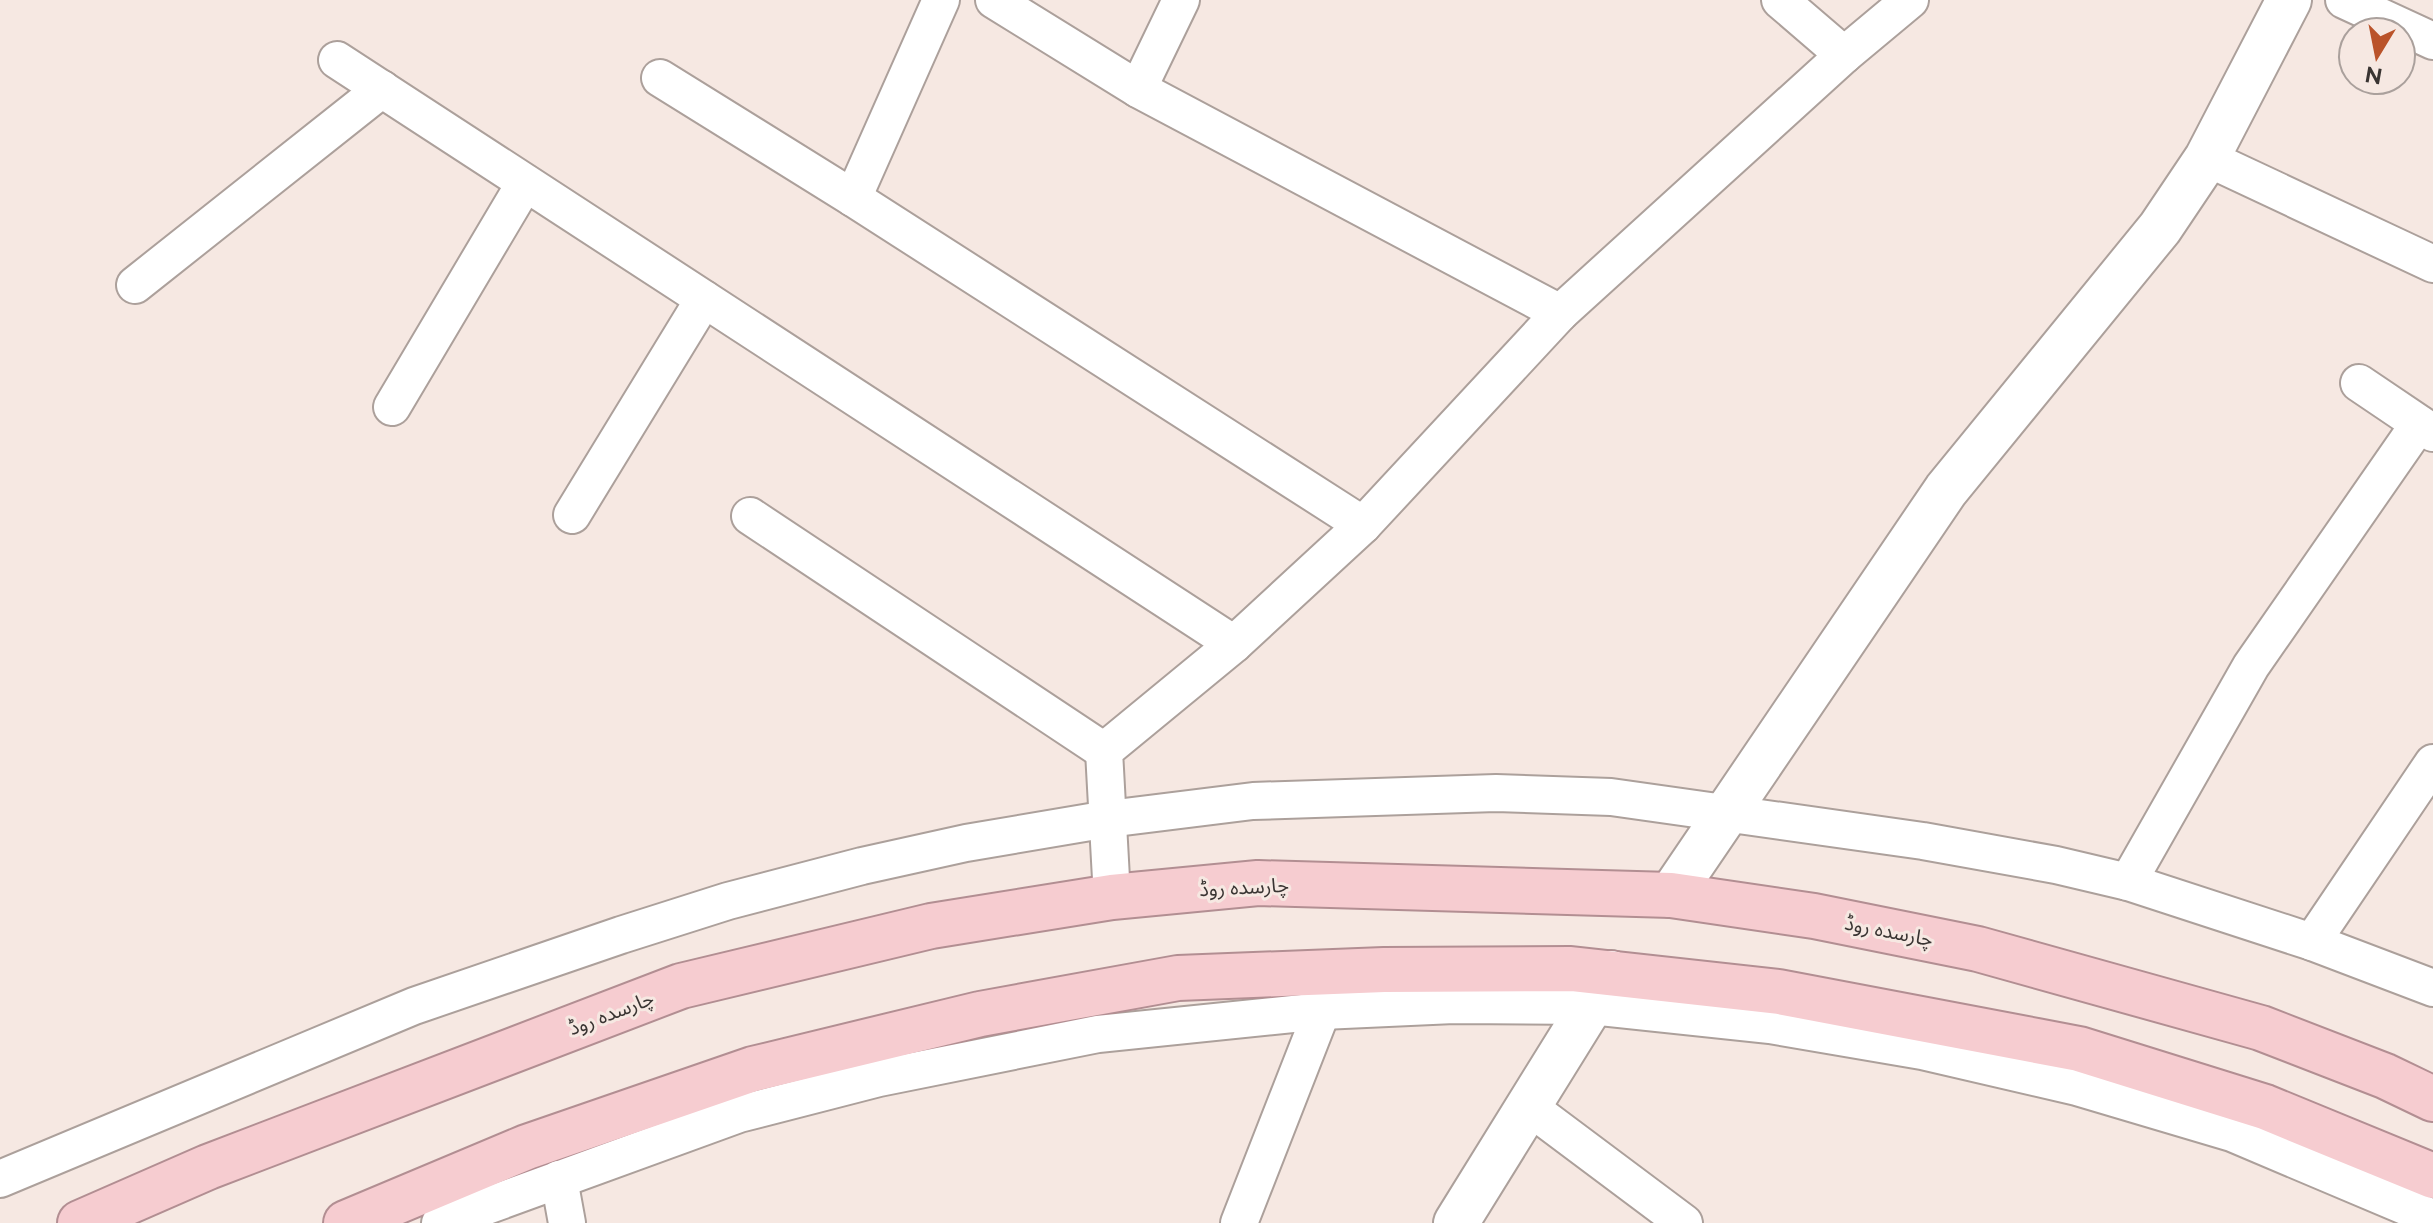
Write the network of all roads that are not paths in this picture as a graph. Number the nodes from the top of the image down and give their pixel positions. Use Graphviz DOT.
graph roads {
  1 [pos="941,0"];
  2 [pos="994,0"];
  3 [pos="1181,0"];
  4 [pos="1780,0"];
  5 [pos="1910,0"];
  6 [pos="2289,0"];
  7 [pos="2344,0"];
  8 [pos="2433,41"];
  9 [pos="1844,55"];
  10 [pos="337,60"];
  11 [pos="660,78"];
  12 [pos="382,89"];
  13 [pos="1138,89"];
  14 [pos="2207,158"];
  15 [pos="525,183"];
  16 [pos="853,198"];
  17 [pos="2433,264"];
  18 [pos="135,285"];
  19 [pos="704,299"];
  20 [pos="1560,313"];
  21 [pos="2359,383"];
  22 [pos="392,407"];
  23 [pos="2426,428"];
  24 [pos="572,515"];
  25 [pos="750,516"];
  26 [pos="1363,525"];
  27 [pos="1234,644"];
  28 [pos="1104,751"];
  29 [pos="2433,763"];
  30 [pos="1725,814"];
  31 [pos="1108,819"];
  32 [pos="2128,882"];
  33 [pos="1671,895"];
  34 [pos="1112,897"];
  35 [pos="2312,942"];
  36 [pos="2433,988"];
  37 [pos="1601,990"];
  38 [pos="1322,1011"];
  39 [pos="2433,1099"];
  40 [pos="1529,1107"];
  41 [pos="2433,1176"];
  42 [pos="0,1179"];
  43 [pos="559,1179"];
  44 [pos="2433,1218"];
  45 [pos="80,1223"];
  46 [pos="346,1223"];
  47 [pos="440,1223"];
  48 [pos="566,1223"];
  49 [pos="1239,1223"];
  50 [pos="1456,1223"];
  51 [pos="1684,1223"];
  1 -- 16 [label="street"];
  2 -- 13 [label="street"];
  3 -- 13 [label="street"];
  4 -- 9 [label="street"];
  5 -- 9 [label="street"];
  6 -- 14 [label="street"];
  7 -- 8 [label="street"];
  9 -- 20 [label="street"];
  10 -- 12 [label="street"];
  11 -- 16 [label="street"];
  12 -- 15 [label="street"];
  12 -- 18 [label="street"];
  13 -- 20 [label="street"];
  14 -- 17 [label="street"];
  14 -- 30 [label="street"];
  15 -- 19 [label="street"];
  15 -- 22 [label="street"];
  16 -- 26 [label="street"];
  19 -- 24 [label="street"];
  19 -- 27 [label="street"];
  20 -- 26 [label="street"];
  21 -- 23 [label="street"];
  23 -- 32 [label="street"];
  25 -- 28 [label="street"];
  26 -- 27 [label="street"];
  27 -- 28 [label="street"];
  28 -- 31 [label="street"];
  29 -- 35 [label="street"];
  30 -- 31 [label="street"];
  30 -- 32 [label="street"];
  30 -- 33 [label="street"];
  31 -- 34 [label="street"];
  31 -- 42 [label="street"];
  32 -- 35 [label="street"];
  33 -- 34 [label="highway, چارسدہ روڈ"];
  33 -- 39 [label="highway, چارسدہ روڈ"];
  34 -- 45 [label="highway, چارسدہ روڈ"];
  35 -- 36 [label="street"];
  37 -- 38 [label="street"];
  37 -- 40 [label="street"];
  37 -- 41 [label="highway"];
  37 -- 44 [label="street"];
  37 -- 46 [label="highway"];
  38 -- 43 [label="street"];
  38 -- 49 [label="street"];
  40 -- 50 [label="street"];
  40 -- 51 [label="street"];
  43 -- 47 [label="street"];
  43 -- 48 [label="street"];
}
